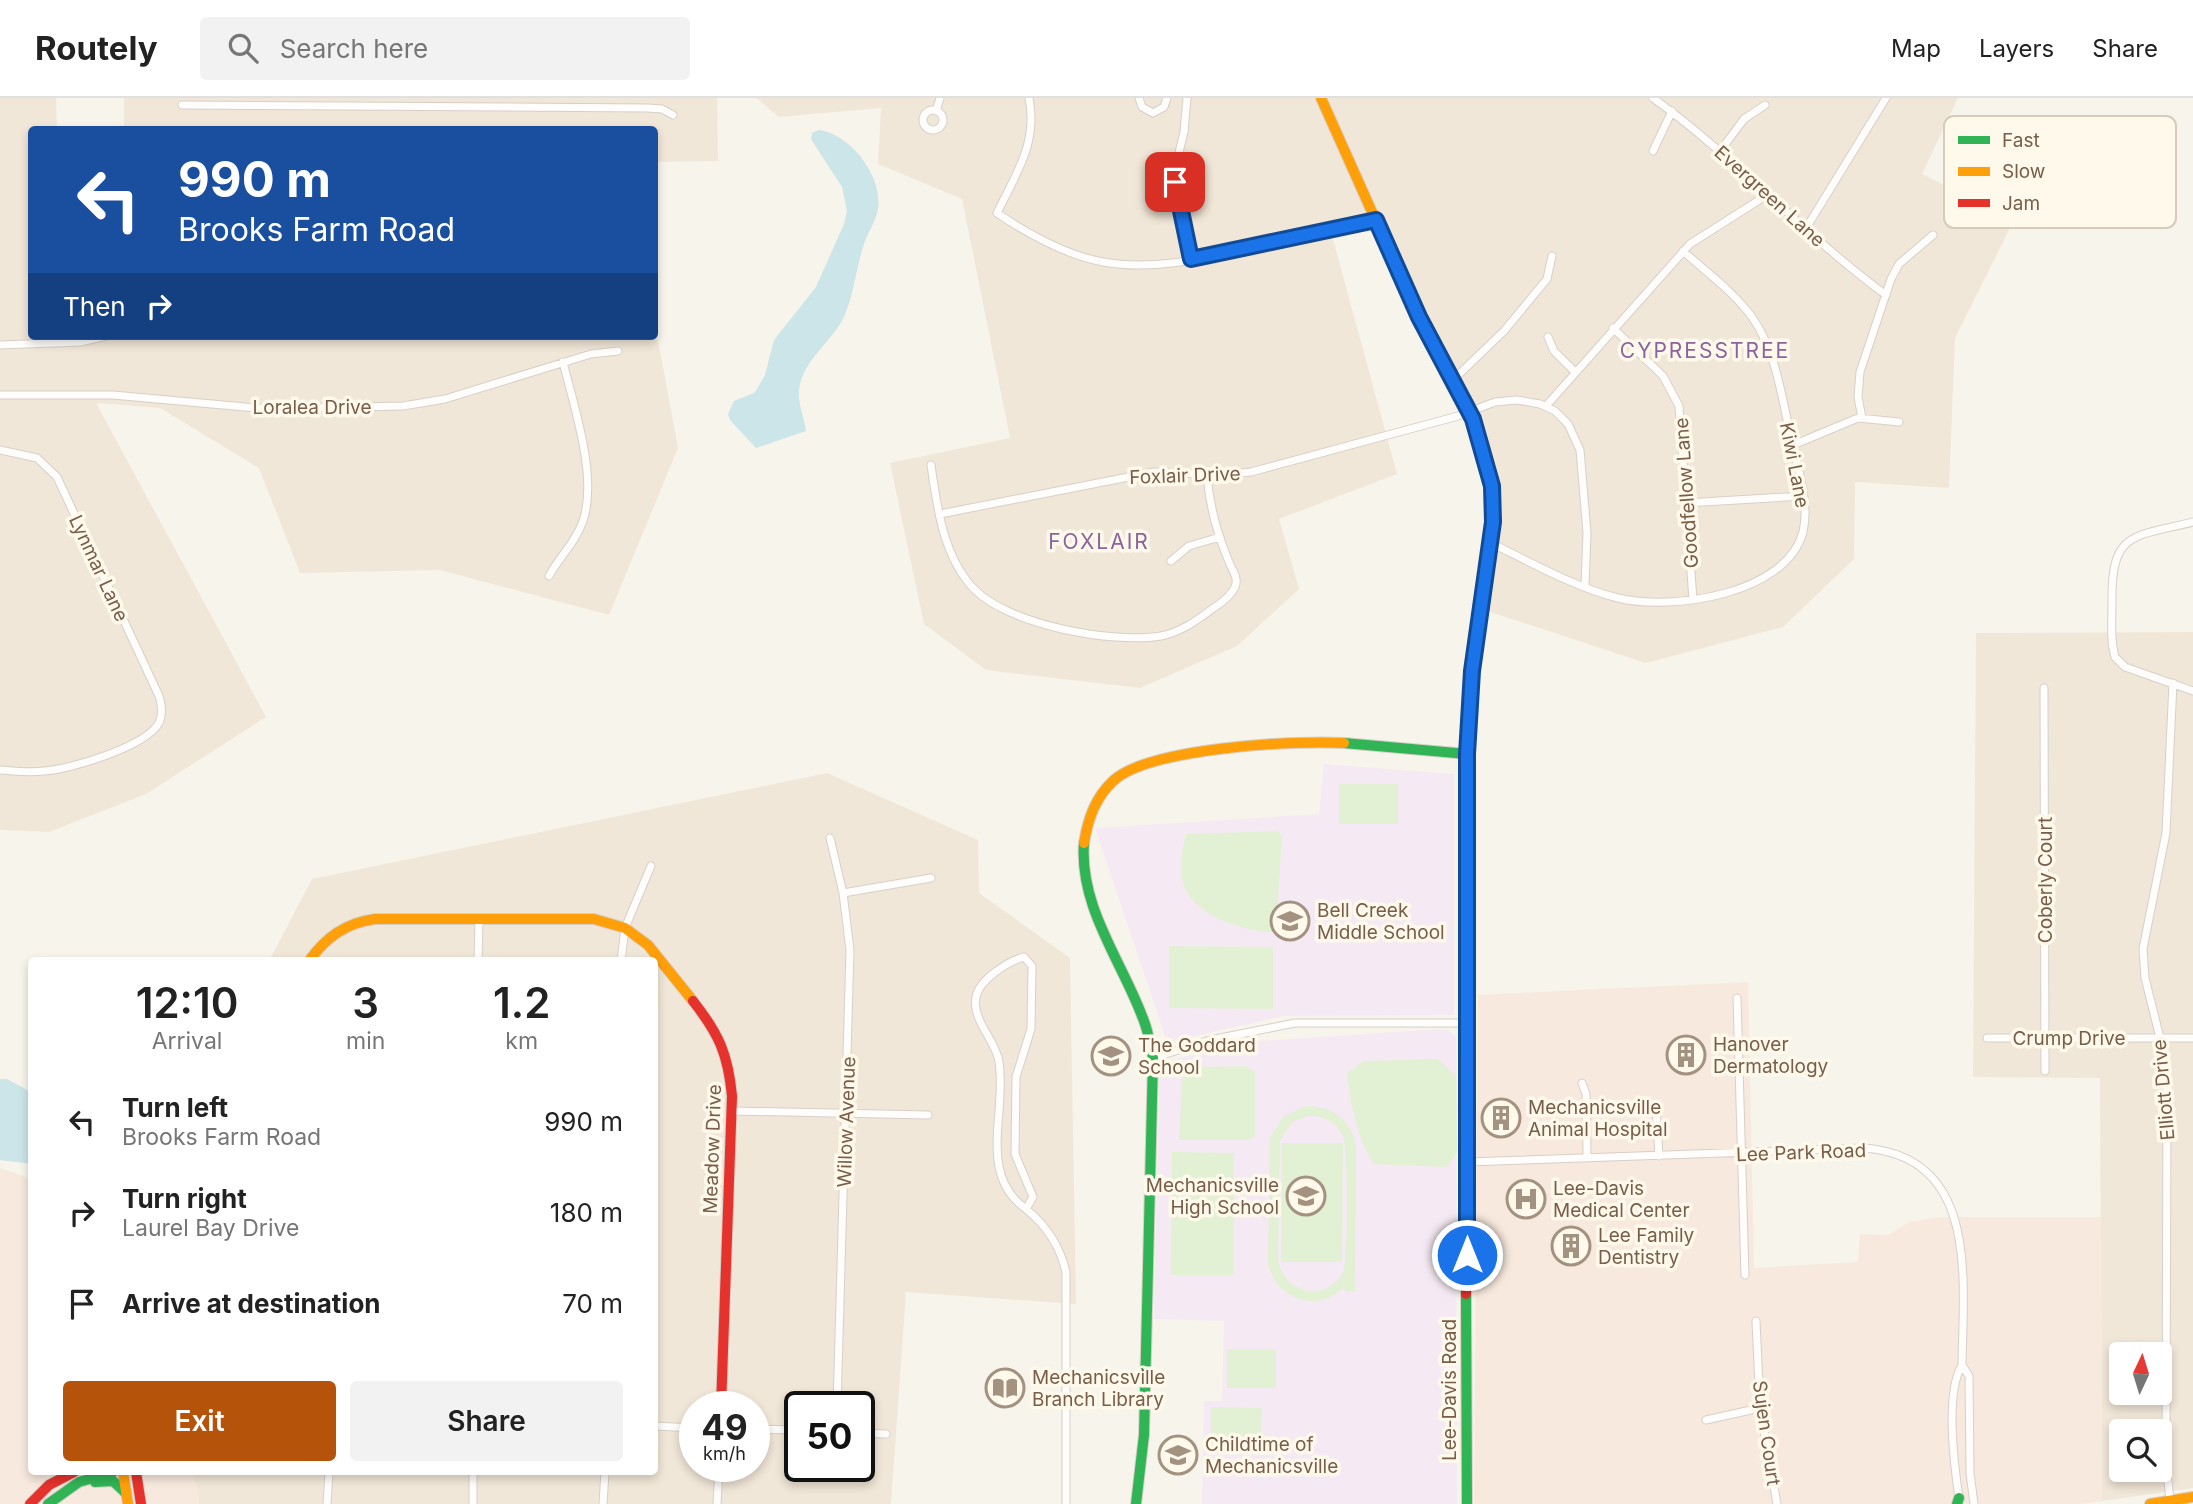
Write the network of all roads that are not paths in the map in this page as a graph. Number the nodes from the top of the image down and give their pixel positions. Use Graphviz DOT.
graph roads {
  1 [pos="940,98"];
  2 [pos="1029,98"];
  3 [pos="1139,98"];
  4 [pos="1168,98"];
  5 [pos="1187,98"];
  6 [pos="1321,98"];
  7 [pos="1653,98"];
  8 [pos="1886,98"];
  9 [pos="302,102"];
  10 [pos="456,102"];
  11 [pos="607,102"];
  12 [pos="182,105"];
  13 [pos="1765,105"];
  14 [pos="936,111"];
  15 [pos="1672,111"];
  16 [pos="673,115"];
  17 [pos="1653,150"];
  18 [pos="1721,150"];
  19 [pos="1767,195"];
  20 [pos="1376,220"];
  21 [pos="1804,230"];
  22 [pos="1933,235"];
  23 [pos="1683,251"];
  24 [pos="1552,256"];
  25 [pos="1191,259"];
  26 [pos="1886,295"];
  27 [pos="1613,328"];
  28 [pos="1548,337"];
  29 [pos="89,340"];
  30 [pos="0,345"];
  31 [pos="618,351"];
  32 [pos="562,362"];
  33 [pos="1575,372"];
  34 [pos="1453,380"];
  35 [pos="0,395"];
  36 [pos="1546,406"];
  37 [pos="1469,412"];
  38 [pos="1862,418"];
  39 [pos="1899,422"];
  40 [pos="1793,445"];
  41 [pos="0,450"];
  42 [pos="931,465"];
  43 [pos="1208,474"];
  44 [pos="1803,496"];
  45 [pos="1686,503"];
  46 [pos="940,514"];
  47 [pos="2193,522"];
  48 [pos="1220,537"];
  49 [pos="1492,543"];
  50 [pos="1171,561"];
  51 [pos="549,576"];
  52 [pos="1585,585"];
  53 [pos="1693,600"];
  54 [pos="2173,683"];
  55 [pos="2044,688"];
  56 [pos="2193,691"];
  57 [pos="1467,754"];
  58 [pos="0,770"];
  59 [pos="830,838"];
  60 [pos="651,866"];
  61 [pos="931,878"];
  62 [pos="843,893"];
  63 [pos="479,919"];
  64 [pos="625,928"];
  65 [pos="313,957"];
  66 [pos="478,957"];
  67 [pos="621,957"];
  68 [pos="657,957"];
  69 [pos="658,958"];
  70 [pos="1737,998"];
  71 [pos="1466,1023"];
  72 [pos="1987,1038"];
  73 [pos="2045,1038"];
  74 [pos="2160,1038"];
  75 [pos="2193,1038"];
  76 [pos="1153,1058"];
  77 [pos="2045,1071"];
  78 [pos="1582,1083"];
  79 [pos="1656,1107"];
  80 [pos="732,1111"];
  81 [pos="845,1114"];
  82 [pos="928,1115"];
  83 [pos="1742,1154"];
  84 [pos="1659,1156"];
  85 [pos="1587,1158"];
  86 [pos="1467,1162"];
  87 [pos="1026,1209"];
  88 [pos="1745,1275"];
  89 [pos="1756,1321"];
  90 [pos="1962,1365"];
  91 [pos="722,1391"];
  92 [pos="837,1391"];
  93 [pos="1760,1408"];
  94 [pos="1706,1420"];
  95 [pos="658,1426"];
  96 [pos="679,1427"];
  97 [pos="875,1434"];
  98 [pos="886,1434"];
  99 [pos="68,1475"];
  100 [pos="101,1475"];
  101 [pos="123,1475"];
  102 [pos="136,1475"];
  103 [pos="330,1475"];
  104 [pos="473,1475"];
  105 [pos="605,1475"];
  106 [pos="718,1482"];
  107 [pos="69,1489"];
  108 [pos="2193,1497"];
  109 [pos="127,1499"];
  110 [pos="2171,1501"];
  111 [pos="1958,1502"];
  112 [pos="30,1504"];
  113 [pos="48,1504"];
  114 [pos="141,1504"];
  115 [pos="327,1504"];
  116 [pos="472,1504"];
  117 [pos="603,1504"];
  118 [pos="717,1504"];
  119 [pos="1066,1504"];
  120 [pos="1136,1504"];
  121 [pos="1467,1504"];
  122 [pos="1777,1504"];
  123 [pos="1974,1504"];
  124 [pos="2150,1504"];
  1 -- 14 [label="street"];
  2 -- 25 [label="street"];
  3 -- 4 [label="street"];
  5 -- 25 [label="street"];
  6 -- 20 [label="main road, Lee-Davis Road"];
  7 -- 15 [label="street, Evergreen Lane"];
  8 -- 21 [label="street"];
  9 -- 10 [label="street"];
  9 -- 12 [label="street"];
  10 -- 11 [label="street"];
  11 -- 16 [label="street"];
  13 -- 18 [label="street"];
  15 -- 17 [label="street"];
  15 -- 18 [label="street, Evergreen Lane"];
  18 -- 19 [label="street, Evergreen Lane"];
  19 -- 21 [label="street, Evergreen Lane"];
  19 -- 23 [label="street"];
  20 -- 25 [label="street"];
  20 -- 34 [label="main road, Lee-Davis Road"];
  21 -- 26 [label="street, Evergreen Lane"];
  22 -- 26 [label="street"];
  23 -- 27 [label="street"];
  23 -- 40 [label="street, Kiwi Lane"];
  24 -- 34 [label="street"];
  26 -- 38 [label="street"];
  27 -- 33 [label="street"];
  27 -- 45 [label="street, Goodfellow Lane"];
  28 -- 33 [label="street"];
  29 -- 30 [label="street"];
  31 -- 32 [label="street, Loralea Drive"];
  32 -- 35 [label="street, Loralea Drive"];
  32 -- 51 [label="street"];
  33 -- 36 [label="street"];
  34 -- 37 [label="main road, Lee-Davis Road"];
  36 -- 37 [label="street, Foxlair Drive"];
  36 -- 52 [label="street"];
  37 -- 43 [label="street, Foxlair Drive"];
  37 -- 49 [label="main road, Lee-Davis Road"];
  38 -- 39 [label="street"];
  38 -- 40 [label="street"];
  40 -- 44 [label="street, Kiwi Lane"];
  41 -- 58 [label="street, Lynmar Lane"];
  42 -- 46 [label="street"];
  43 -- 46 [label="street, Foxlair Drive"];
  43 -- 48 [label="street"];
  44 -- 45 [label="street"];
  44 -- 53 [label="street, Kiwi Lane"];
  45 -- 53 [label="street, Goodfellow Lane"];
  46 -- 48 [label="street"];
  47 -- 54 [label="street"];
  48 -- 50 [label="street"];
  49 -- 52 [label="street, Kiwi Lane"];
  49 -- 57 [label="main road, Lee-Davis Road"];
  52 -- 53 [label="street, Kiwi Lane"];
  54 -- 56 [label="street"];
  54 -- 74 [label="street, Elliott Drive"];
  55 -- 73 [label="street, Coberly Court"];
  57 -- 71 [label="main road, Lee-Davis Road"];
  57 -- 76 [label="main road"];
  59 -- 62 [label="street, Willow Avenue"];
  60 -- 64 [label="street"];
  61 -- 62 [label="street"];
  62 -- 81 [label="street, Willow Avenue"];
  63 -- 64 [label="main road, Meadow Drive"];
  63 -- 65 [label="main road, Meadow Drive"];
  63 -- 66 [label="street"];
  64 -- 67 [label="street"];
  64 -- 68 [label="main road, Meadow Drive"];
  69 -- 80 [label="main road, Meadow Drive"];
  70 -- 83 [label="street"];
  71 -- 76 [label="street"];
  71 -- 86 [label="main road, Lee-Davis Road"];
  72 -- 73 [label="street, Crump Drive"];
  73 -- 74 [label="street, Crump Drive"];
  73 -- 77 [label="street, Coberly Court"];
  74 -- 75 [label="street, Crump Drive"];
  74 -- 110 [label="street, Elliott Drive"];
  76 -- 120 [label="main road"];
  78 -- 85 [label="street"];
  79 -- 84 [label="street"];
  80 -- 81 [label="street"];
  80 -- 91 [label="main road, Meadow Drive"];
  81 -- 82 [label="street"];
  81 -- 92 [label="street, Willow Avenue"];
  83 -- 84 [label="street, Lee Park Road"];
  83 -- 88 [label="street"];
  83 -- 90 [label="street, Lee Park Road"];
  84 -- 85 [label="street, Lee Park Road"];
  85 -- 86 [label="street, Lee Park Road"];
  86 -- 121 [label="main road, Lee-Davis Road"];
  87 -- 87 [label="street"];
  87 -- 119 [label="street"];
  89 -- 93 [label="street, Sujen Court"];
  90 -- 111 [label="street, Lee Park Road"];
  90 -- 123 [label="street, Lee Park Road"];
  93 -- 94 [label="street"];
  93 -- 122 [label="street, Sujen Court"];
  95 -- 96 [label="street"];
  97 -- 98 [label="street"];
  99 -- 112 [label="main road"];
  100 -- 107 [label="main road"];
  101 -- 109 [label="main road"];
  102 -- 114 [label="main road"];
  103 -- 115 [label="street"];
  104 -- 116 [label="street"];
  105 -- 117 [label="street"];
  106 -- 118 [label="street"];
  107 -- 109 [label="main road"];
  107 -- 113 [label="main road"];
  108 -- 110 [label="main road"];
  110 -- 124 [label="main road"];
}
